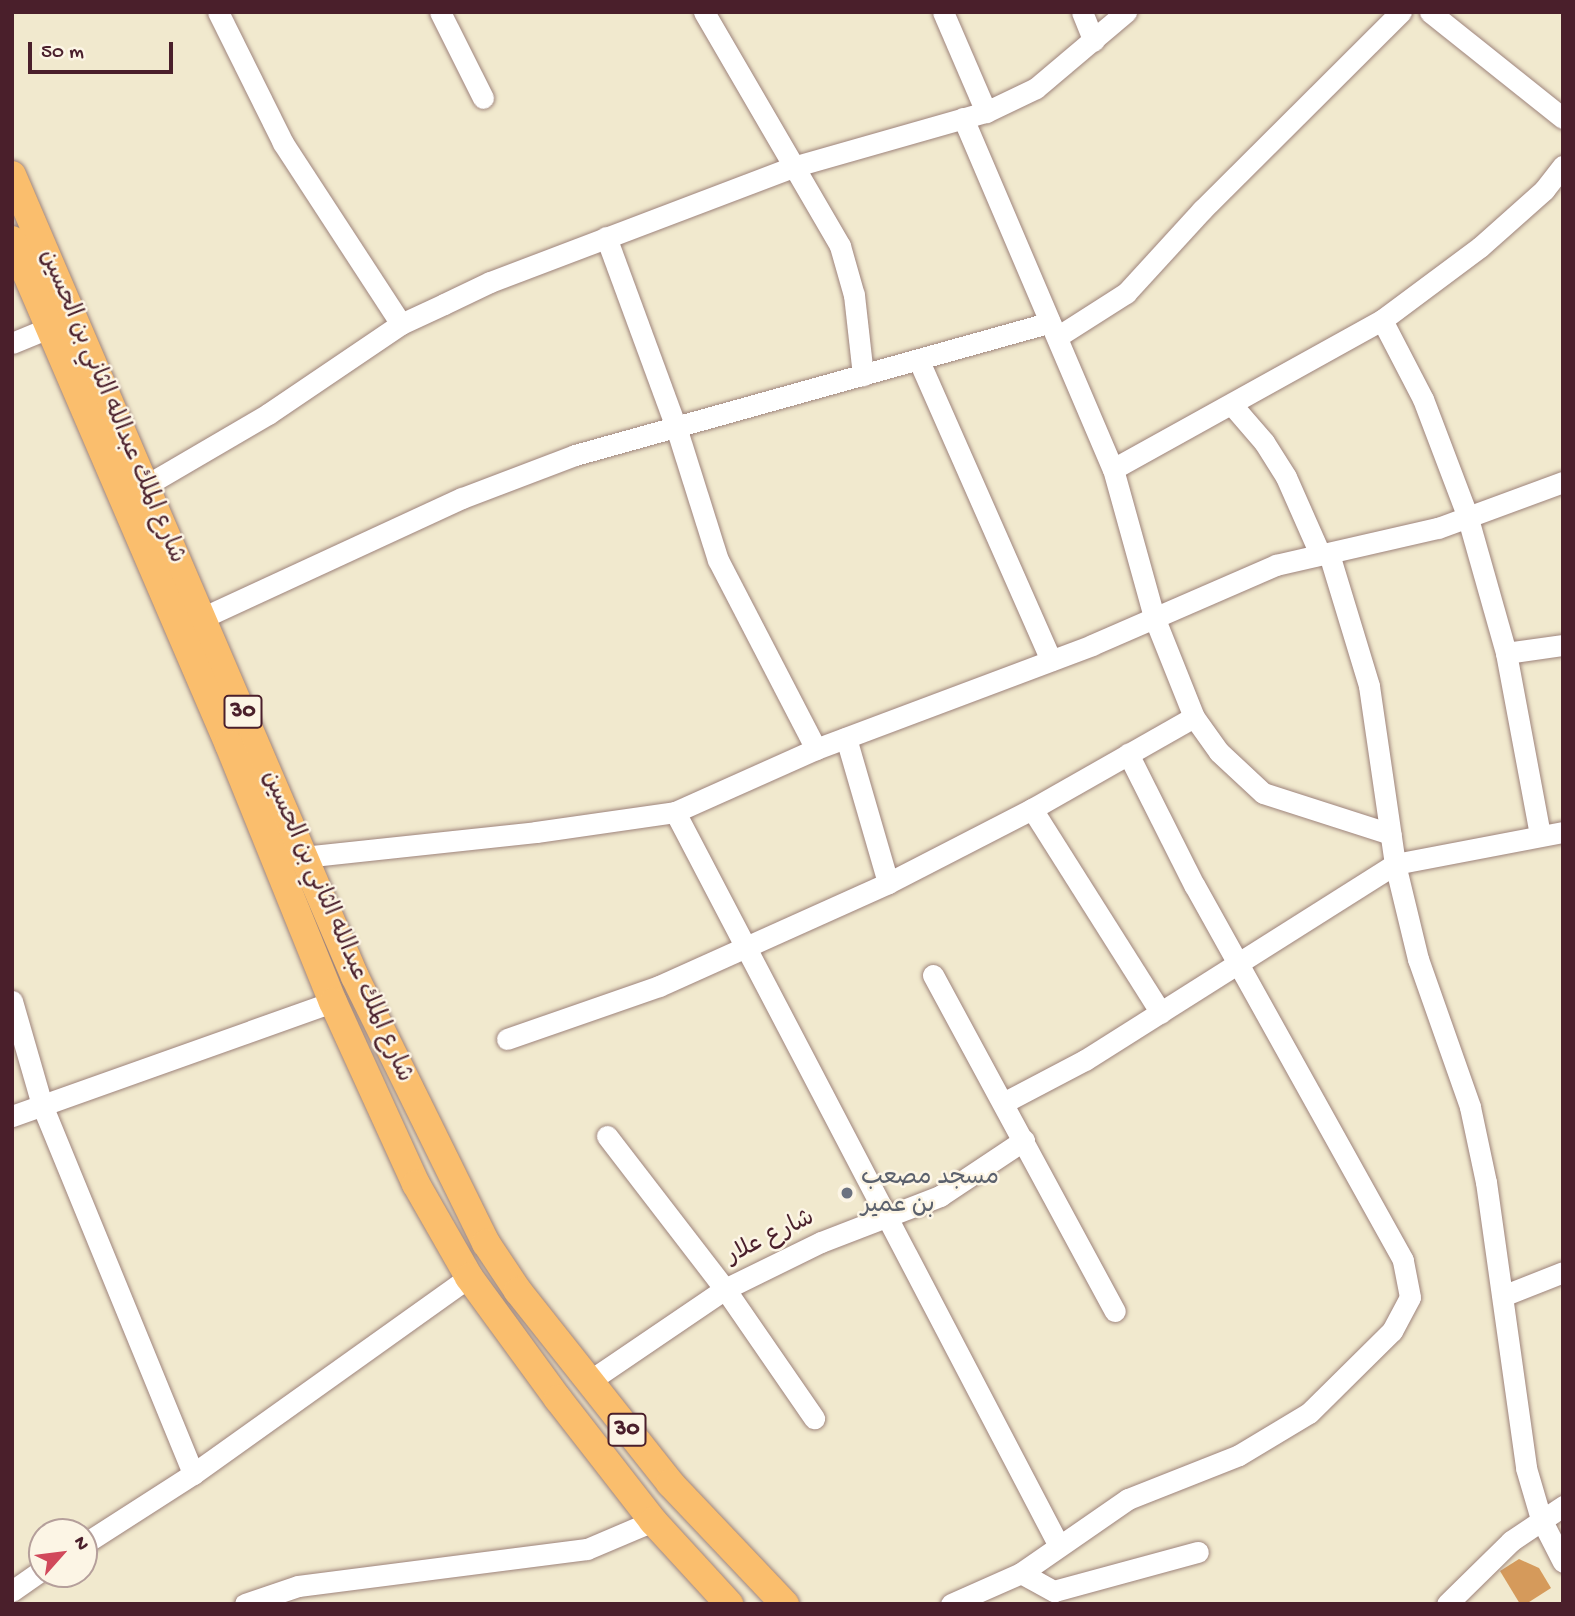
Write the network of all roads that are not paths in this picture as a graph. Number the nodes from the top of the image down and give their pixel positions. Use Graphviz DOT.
graph roads {
  1 [pos="218,12"];
  2 [pos="440,12"];
  3 [pos="704,12"];
  4 [pos="943,12"];
  5 [pos="1082,12"];
  6 [pos="1126,12"];
  7 [pos="1401,12"];
  8 [pos="1430,12"];
  9 [pos="1094,41"];
  10 [pos="483,98"];
  11 [pos="986,112"];
  12 [pos="962,118"];
  13 [pos="1563,118"];
  14 [pos="796,166"];
  15 [pos="1563,166"];
  16 [pos="12,175"];
  17 [pos="606,237"];
  18 [pos="12,240"];
  19 [pos="1382,320"];
  20 [pos="401,324"];
  21 [pos="51,327"];
  22 [pos="1054,329"];
  23 [pos="12,343"];
  24 [pos="919,361"];
  25 [pos="863,375"];
  26 [pos="1232,405"];
  27 [pos="676,427"];
  28 [pos="1113,469"];
  29 [pos="1563,482"];
  30 [pos="145,486"];
  31 [pos="1467,515"];
  32 [pos="1325,554"];
  33 [pos="1154,617"];
  34 [pos="202,618"];
  35 [pos="1563,645"];
  36 [pos="1506,653"];
  37 [pos="1051,660"];
  38 [pos="1194,716"];
  39 [pos="846,738"];
  40 [pos="240,740"];
  41 [pos="817,749"];
  42 [pos="1128,754"];
  43 [pos="1032,809"];
  44 [pos="270,810"];
  45 [pos="676,812"];
  46 [pos="1563,832"];
  47 [pos="1391,834"];
  48 [pos="1540,834"];
  49 [pos="303,857"];
  50 [pos="1395,864"];
  51 [pos="888,883"];
  52 [pos="745,948"];
  53 [pos="1238,962"];
  54 [pos="933,975"];
  55 [pos="12,1002"];
  56 [pos="333,1002"];
  57 [pos="1161,1013"];
  58 [pos="507,1039"];
  59 [pos="1003,1103"];
  60 [pos="42,1105"];
  61 [pos="12,1115"];
  62 [pos="607,1136"];
  63 [pos="1024,1140"];
  64 [pos="886,1217"];
  65 [pos="1563,1272"];
  66 [pos="469,1277"];
  67 [pos="725,1289"];
  68 [pos="1505,1295"];
  69 [pos="1115,1311"];
  70 [pos="588,1382"];
  71 [pos="814,1419"];
  72 [pos="193,1474"];
  73 [pos="1563,1506"];
  74 [pos="1541,1519"];
  75 [pos="653,1521"];
  76 [pos="98,1535"];
  77 [pos="1058,1544"];
  78 [pos="1198,1552"];
  79 [pos="1563,1562"];
  80 [pos="1021,1573"];
  81 [pos="28,1580"];
  82 [pos="12,1591"];
  83 [pos="245,1604"];
  84 [pos="729,1604"];
  85 [pos="785,1604"];
  86 [pos="951,1604"];
  87 [pos="1447,1604"];
  1 -- 20 [label="street"];
  2 -- 10 [label="street"];
  3 -- 14 [label="street"];
  4 -- 11 [label="street"];
  5 -- 9 [label="street"];
  6 -- 9 [label="street"];
  7 -- 22 [label="street"];
  8 -- 13 [label="street"];
  9 -- 11 [label="street"];
  11 -- 12 [label="street"];
  12 -- 14 [label="street"];
  12 -- 22 [label="street"];
  14 -- 17 [label="street"];
  14 -- 25 [label="street"];
  15 -- 19 [label="street"];
  16 -- 30 [label="main road, شارع الملك عبدالله الثاني بن الحسين / 30"];
  17 -- 20 [label="street"];
  17 -- 27 [label="street"];
  18 -- 21 [label="main road, شارع الملك عبدالله الثاني بن الحسين / 30"];
  19 -- 26 [label="street"];
  19 -- 31 [label="street"];
  20 -- 30 [label="street"];
  21 -- 23 [label="street"];
  21 -- 40 [label="main road, شارع الملك عبدالله الثاني بن الحسين / 30"];
  22 -- 24 [label="street"];
  22 -- 28 [label="street"];
  24 -- 25 [label="street"];
  24 -- 37 [label="street"];
  25 -- 27 [label="street"];
  26 -- 28 [label="street"];
  26 -- 32 [label="street"];
  27 -- 34 [label="street"];
  27 -- 41 [label="street"];
  28 -- 33 [label="street"];
  29 -- 31 [label="street"];
  30 -- 34 [label="main road, شارع الملك عبدالله الثاني بن الحسين / 30"];
  31 -- 32 [label="street"];
  31 -- 36 [label="street"];
  32 -- 33 [label="street"];
  32 -- 47 [label="street"];
  33 -- 37 [label="street"];
  33 -- 38 [label="street"];
  34 -- 40 [label="main road, شارع الملك عبدالله الثاني بن الحسين / 30"];
  35 -- 36 [label="street"];
  36 -- 48 [label="street"];
  37 -- 39 [label="street"];
  38 -- 42 [label="street"];
  38 -- 47 [label="street"];
  39 -- 41 [label="street"];
  39 -- 51 [label="street"];
  40 -- 44 [label="main road, شارع الملك عبدالله الثاني بن الحسين / 30"];
  41 -- 45 [label="street"];
  42 -- 43 [label="street"];
  42 -- 53 [label="street"];
  43 -- 51 [label="street"];
  43 -- 57 [label="street"];
  44 -- 49 [label="main road, شارع الملك عبدالله الثاني بن الحسين / 30"];
  44 -- 56 [label="main road, شارع الملك عبدالله الثاني بن الحسين / 30"];
  45 -- 49 [label="street"];
  45 -- 52 [label="street"];
  46 -- 48 [label="street"];
  47 -- 50 [label="street"];
  48 -- 50 [label="street"];
  49 -- 70 [label="main road, شارع الملك عبدالله الثاني بن الحسين / 30"];
  50 -- 53 [label="street"];
  50 -- 68 [label="street"];
  51 -- 52 [label="street"];
  52 -- 58 [label="street"];
  52 -- 64 [label="street"];
  53 -- 57 [label="street"];
  53 -- 77 [label="street"];
  54 -- 59 [label="street"];
  55 -- 60 [label="street"];
  56 -- 60 [label="street"];
  56 -- 66 [label="main road, شارع الملك عبدالله الثاني بن الحسين / 30"];
  57 -- 59 [label="street"];
  59 -- 63 [label="street"];
  60 -- 61 [label="street"];
  60 -- 72 [label="street"];
  62 -- 67 [label="street"];
  63 -- 64 [label="street, شارع علار"];
  63 -- 69 [label="street"];
  64 -- 67 [label="street, شارع علار"];
  64 -- 77 [label="street"];
  65 -- 68 [label="street"];
  66 -- 72 [label="street"];
  66 -- 75 [label="main road, شارع الملك عبدالله الثاني بن الحسين / 30"];
  67 -- 70 [label="street, شارع علار"];
  67 -- 71 [label="street"];
  68 -- 74 [label="street"];
  70 -- 85 [label="main road, شارع الملك عبدالله الثاني بن الحسين / 30"];
  72 -- 76 [label="street"];
  73 -- 74 [label="street"];
  74 -- 79 [label="street"];
  74 -- 87 [label="street"];
  75 -- 83 [label="street"];
  75 -- 84 [label="main road, شارع الملك عبدالله الثاني بن الحسين / 30"];
  77 -- 80 [label="street"];
  78 -- 80 [label="street"];
  80 -- 86 [label="street"];
  81 -- 82 [label="street"];
}
